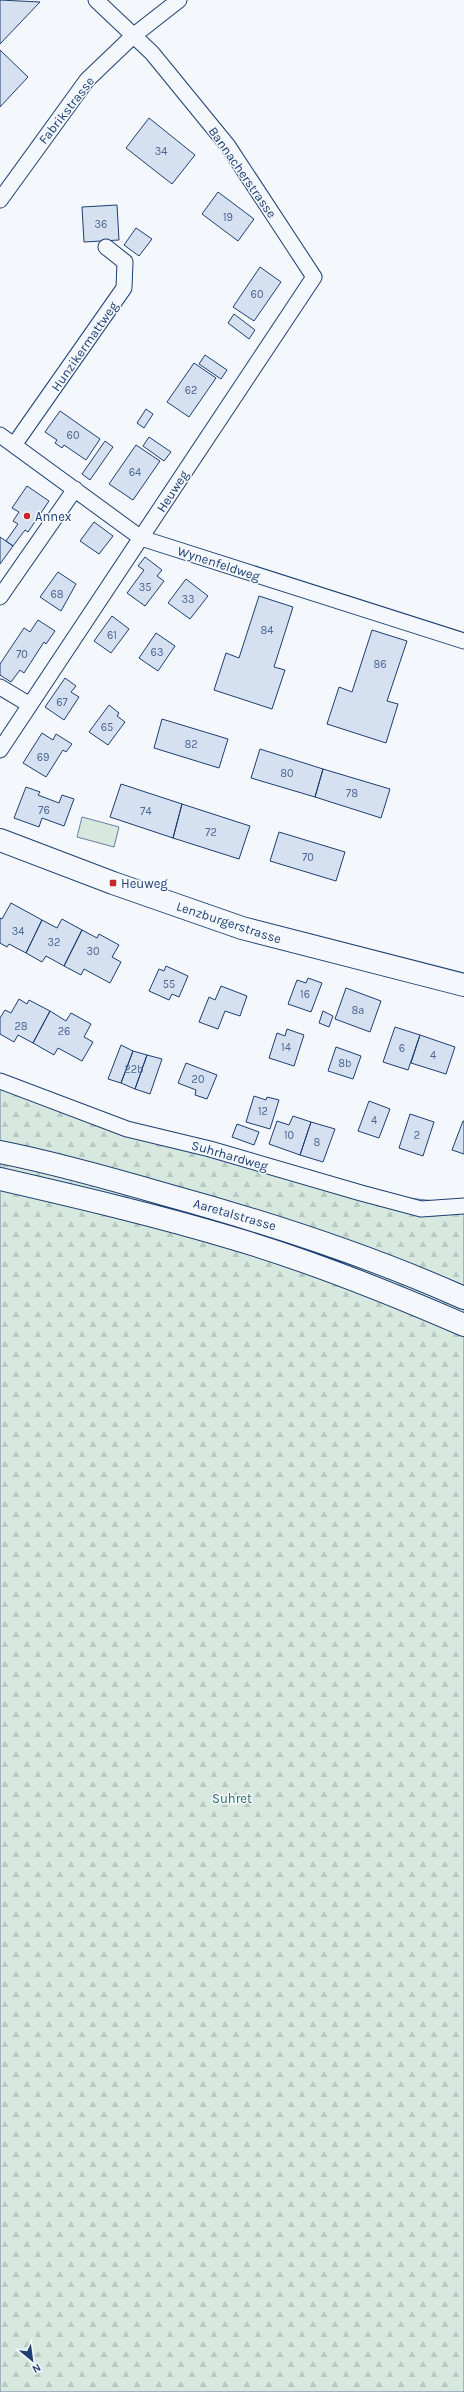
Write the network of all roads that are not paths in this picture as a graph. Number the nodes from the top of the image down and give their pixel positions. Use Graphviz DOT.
graph roads {
  1 [pos="96,0"];
  2 [pos="179,0"];
  3 [pos="134,36"];
  4 [pos="0,200"];
  5 [pos="106,247"];
  6 [pos="314,277"];
  7 [pos="0,435"];
  8 [pos="14,445"];
  9 [pos="75,489"];
  10 [pos="141,538"];
  11 [pos="0,597"];
  12 [pos="464,641"];
  13 [pos="0,686"];
  14 [pos="30,705"];
  15 [pos="0,750"];
  16 [pos="0,840"];
  17 [pos="464,985"];
  18 [pos="0,1081"];
  19 [pos="0,1152"];
  20 [pos="0,1179"];
  21 [pos="464,1206"];
  22 [pos="464,1298"];
  23 [pos="464,1325"];
  1 -- 3 [label="street, Bannacherstrasse"];
  2 -- 3 [label="street, Fabrikstrasse"];
  3 -- 4 [label="street, Fabrikstrasse"];
  3 -- 6 [label="street, Bannacherstrasse"];
  5 -- 8 [label="street, Hunzikermattweg"];
  6 -- 10 [label="street, Heuweg"];
  7 -- 8 [label="street, Wynenfeldweg"];
  8 -- 9 [label="street, Wynenfeldweg"];
  9 -- 10 [label="street, Wynenfeldweg"];
  9 -- 11 [label="street"];
  10 -- 12 [label="street, Wynenfeldweg"];
  10 -- 14 [label="street, Heuweg"];
  13 -- 14 [label="street"];
  14 -- 15 [label="street, Heuweg"];
  16 -- 17 [label="main road, Lenzburgerstrasse"];
  18 -- 21 [label="street, Suhrhardweg"];
  19 -- 22 [label="main road, Aaretalstrasse"];
  20 -- 23 [label="main road, Aaretalstrasse"];
}
